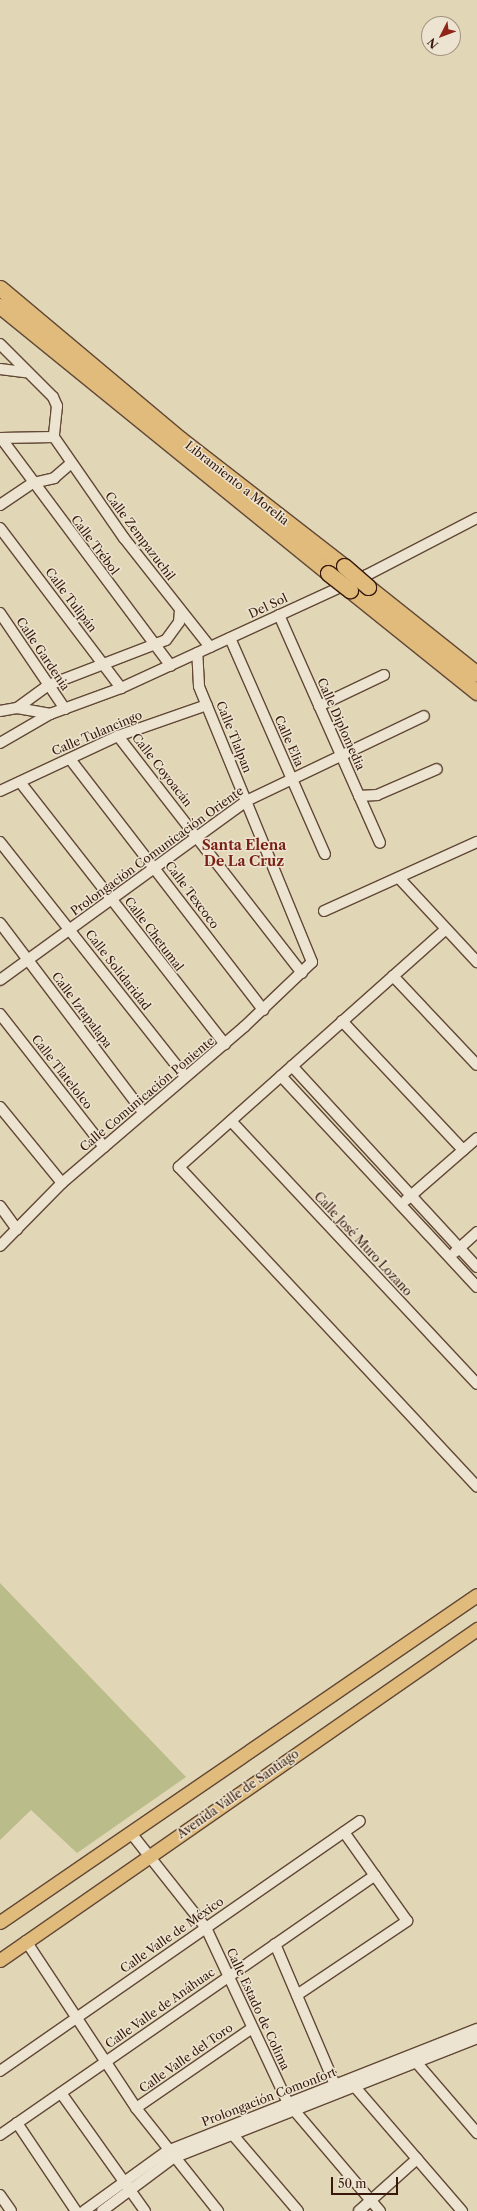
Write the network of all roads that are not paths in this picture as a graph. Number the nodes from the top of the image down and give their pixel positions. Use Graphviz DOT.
graph roads {
  1 [pos="0,288"];
  2 [pos="0,306"];
  3 [pos="0,344"];
  4 [pos="0,369"];
  5 [pos="26,372"];
  6 [pos="54,437"];
  7 [pos="1,438"];
  8 [pos="71,463"];
  9 [pos="33,483"];
  10 [pos="0,505"];
  11 [pos="477,518"];
  12 [pos="0,528"];
  13 [pos="180,611"];
  14 [pos="0,613"];
  15 [pos="279,615"];
  16 [pos="230,638"];
  17 [pos="155,645"];
  18 [pos="210,647"];
  19 [pos="197,653"];
  20 [pos="102,664"];
  21 [pos="171,666"];
  22 [pos="445,667"];
  23 [pos="477,674"];
  24 [pos="384,675"];
  25 [pos="49,685"];
  26 [pos="121,688"];
  27 [pos="477,692"];
  28 [pos="477,696"];
  29 [pos="207,705"];
  30 [pos="319,706"];
  31 [pos="2,707"];
  32 [pos="17,708"];
  33 [pos="65,709"];
  34 [pos="50,714"];
  35 [pos="424,716"];
  36 [pos="118,736"];
  37 [pos="0,743"];
  38 [pos="341,754"];
  39 [pos="70,759"];
  40 [pos="437,769"];
  41 [pos="291,777"];
  42 [pos="20,782"];
  43 [pos="0,791"];
  44 [pos="359,796"];
  45 [pos="246,801"];
  46 [pos="198,838"];
  47 [pos="0,842"];
  48 [pos="477,842"];
  49 [pos="380,843"];
  50 [pos="325,854"];
  51 [pos="156,868"];
  52 [pos="398,878"];
  53 [pos="112,900"];
  54 [pos="324,911"];
  55 [pos="0,923"];
  56 [pos="446,929"];
  57 [pos="70,930"];
  58 [pos="476,958"];
  59 [pos="28,960"];
  60 [pos="312,962"];
  61 [pos="302,973"];
  62 [pos="393,976"];
  63 [pos="0,980"];
  64 [pos="263,1010"];
  65 [pos="0,1014"];
  66 [pos="342,1021"];
  67 [pos="225,1044"];
  68 [pos="477,1065"];
  69 [pos="292,1066"];
  70 [pos="185,1076"];
  71 [pos="281,1076"];
  72 [pos="0,1107"];
  73 [pos="144,1112"];
  74 [pos="231,1121"];
  75 [pos="477,1138"];
  76 [pos="104,1147"];
  77 [pos="463,1150"];
  78 [pos="62,1183"];
  79 [pos="411,1195"];
  80 [pos="400,1204"];
  81 [pos="0,1206"];
  82 [pos="17,1229"];
  83 [pos="477,1232"];
  84 [pos="0,1246"];
  85 [pos="459,1248"];
  86 [pos="449,1257"];
  87 [pos="477,1267"];
  88 [pos="477,1287"];
  89 [pos="477,1384"];
  90 [pos="477,1488"];
  91 [pos="477,1595"];
  92 [pos="477,1629"];
  93 [pos="360,1821"];
  94 [pos="344,1832"];
  95 [pos="131,1833"];
  96 [pos="149,1856"];
  97 [pos="375,1876"];
  98 [pos="2,1916"];
  99 [pos="206,1928"];
  100 [pos="26,1941"];
  101 [pos="275,1944"];
  102 [pos="0,1960"];
  103 [pos="228,1977"];
  104 [pos="297,1996"];
  105 [pos="75,2019"];
  106 [pos="251,2029"];
  107 [pos="477,2029"];
  108 [pos="477,2038"];
  109 [pos="104,2062"];
  110 [pos="416,2062"];
  111 [pos="0,2071"];
  112 [pos="336,2085"];
  113 [pos="354,2087"];
  114 [pos="61,2093"];
  115 [pos="291,2107"];
  116 [pos="136,2108"];
  117 [pos="17,2123"];
  118 [pos="477,2134"];
  119 [pos="0,2135"];
  120 [pos="233,2135"];
  121 [pos="170,2155"];
  122 [pos="417,2159"];
  123 [pos="126,2187"];
  124 [pos="0,2196"];
  125 [pos="371,2201"];
  126 [pos="11,2211"];
  127 [pos="76,2211"];
  128 [pos="84,2211"];
  129 [pos="102,2211"];
  130 [pos="145,2211"];
  131 [pos="218,2211"];
  132 [pos="298,2211"];
  133 [pos="359,2211"];
  134 [pos="380,2211"];
  135 [pos="462,2211"];
  1 -- 23 [label="highway, Libramiento a Morelia, bridge"];
  2 -- 22 [label="highway, Libramiento a Morelia, bridge"];
  3 -- 5 [label="street"];
  4 -- 5 [label="street"];
  5 -- 6 [label="street"];
  6 -- 7 [label="street"];
  6 -- 8 [label="street, Calle Zempazuchil"];
  7 -- 9 [label="street, Calle Trébol"];
  8 -- 9 [label="street"];
  8 -- 13 [label="street, Calle Zempazuchil"];
  9 -- 10 [label="street"];
  9 -- 17 [label="street, Calle Trébol"];
  11 -- 15 [label="street, Del Sol"];
  12 -- 20 [label="street, Calle Tulipán"];
  13 -- 17 [label="street"];
  13 -- 18 [label="street, Calle Zempazuchil"];
  14 -- 25 [label="street, Calle Gardenia"];
  15 -- 16 [label="street, Del Sol"];
  15 -- 30 [label="street, Calle Diplomedia"];
  16 -- 18 [label="street, Del Sol"];
  16 -- 41 [label="street, Calle Elia"];
  17 -- 20 [label="street"];
  17 -- 21 [label="street, Calle Trébol"];
  18 -- 19 [label="street, Del Sol"];
  19 -- 21 [label="street, Del Sol"];
  19 -- 29 [label="street, Calle Tlalpan"];
  20 -- 25 [label="street"];
  20 -- 26 [label="street, Calle Tulipán"];
  21 -- 26 [label="street, Del Sol"];
  22 -- 27 [label="highway, Libramiento a Morelia"];
  22 -- 28 [label="main road"];
  24 -- 30 [label="street"];
  25 -- 32 [label="street"];
  25 -- 33 [label="street, Calle Gardenia"];
  26 -- 33 [label="street, Del Sol"];
  29 -- 36 [label="street, Calle Tulancingo"];
  29 -- 45 [label="street, Calle Tlalpan"];
  30 -- 38 [label="street, Calle Diplomedia"];
  31 -- 32 [label="street"];
  32 -- 34 [label="street"];
  33 -- 34 [label="street, Del Sol"];
  34 -- 37 [label="street, Del Sol"];
  35 -- 38 [label="street, Prolongación Comunicación Oriente"];
  36 -- 39 [label="street, Calle Tulancingo"];
  36 -- 46 [label="street, Calle Coyoacán"];
  38 -- 41 [label="street, Prolongación Comunicación Oriente"];
  38 -- 44 [label="street, Calle Diplomedia"];
  39 -- 42 [label="street, Calle Tulancingo"];
  39 -- 51 [label="street, Calle Texcoco"];
  40 -- 44 [label="street"];
  41 -- 45 [label="street, Prolongación Comunicación Oriente"];
  41 -- 50 [label="street, Calle Elia"];
  42 -- 43 [label="street, Calle Tulancingo"];
  42 -- 53 [label="street, Calle Chetumal"];
  44 -- 49 [label="street, Calle Diplomedia"];
  45 -- 46 [label="street, Prolongación Comunicación Oriente"];
  45 -- 60 [label="street, Calle Tlalpan"];
  46 -- 51 [label="street, Prolongación Comunicación Oriente"];
  46 -- 61 [label="street, Calle Coyoacán"];
  47 -- 57 [label="street, Calle Solidaridad"];
  48 -- 52 [label="street"];
  51 -- 53 [label="street, Prolongación Comunicación Oriente"];
  51 -- 64 [label="street, Calle Texcoco"];
  52 -- 54 [label="street"];
  52 -- 56 [label="street"];
  53 -- 57 [label="street, Prolongación Comunicación Oriente"];
  53 -- 67 [label="street, Calle Chetumal"];
  55 -- 59 [label="street, Calle Iztapalapa"];
  56 -- 58 [label="street"];
  56 -- 62 [label="street"];
  57 -- 59 [label="street, Prolongación Comunicación Oriente"];
  57 -- 70 [label="street, Calle Solidaridad"];
  59 -- 63 [label="street, Prolongación Comunicación Oriente"];
  59 -- 73 [label="street, Calle Iztapalapa"];
  60 -- 61 [label="street, Calle Comunicación Poniente"];
  61 -- 64 [label="street, Calle Comunicación Poniente"];
  62 -- 66 [label="street"];
  62 -- 68 [label="street"];
  64 -- 67 [label="street, Calle Comunicación Poniente"];
  65 -- 76 [label="street, Calle Tlatelolco"];
  66 -- 69 [label="street"];
  66 -- 77 [label="street"];
  67 -- 70 [label="street, Calle Comunicación Poniente"];
  69 -- 71 [label="street"];
  69 -- 79 [label="street"];
  70 -- 73 [label="street, Calle Comunicación Poniente"];
  71 -- 74 [label="street"];
  71 -- 80 [label="street"];
  72 -- 78 [label="street"];
  73 -- 76 [label="street, Calle Comunicación Poniente"];
  74 -- 89 [label="street, Calle José Muro Lozano"];
  74 -- 90 [label="street"];
  75 -- 77 [label="street"];
  76 -- 78 [label="street, Calle Comunicación Poniente"];
  77 -- 79 [label="street"];
  78 -- 82 [label="street, Calle Comunicación Poniente"];
  79 -- 80 [label="street"];
  79 -- 85 [label="street"];
  80 -- 86 [label="street"];
  81 -- 82 [label="street"];
  82 -- 84 [label="street, Calle Comunicación Poniente"];
  83 -- 85 [label="street"];
  85 -- 86 [label="street"];
  85 -- 87 [label="street"];
  86 -- 88 [label="street"];
  91 -- 95 [label="main road"];
  92 -- 96 [label="main road, Avenida Valle de Santiago"];
  93 -- 94 [label="street, Calle Valle de México"];
  94 -- 97 [label="street"];
  94 -- 99 [label="street, Calle Valle de México"];
  95 -- 96 [label="street, Calle Estado de Colima"];
  95 -- 98 [label="main road"];
  96 -- 99 [label="street, Calle Estado de Colima"];
  96 -- 100 [label="main road, Avenida Valle de Santiago"];
  97 -- 101 [label="street, Calle Valle de Anáhuac"];
  97 -- 104 [label="street"];
  99 -- 103 [label="street, Calle Estado de Colima"];
  99 -- 105 [label="street, Calle Valle de México"];
  100 -- 102 [label="main road, Avenida Valle de Santiago"];
  100 -- 105 [label="street"];
  101 -- 103 [label="street, Calle Valle de Anáhuac"];
  101 -- 104 [label="street"];
  103 -- 106 [label="street, Calle Estado de Colima"];
  103 -- 109 [label="street, Calle Valle de Anáhuac"];
  104 -- 112 [label="street"];
  105 -- 109 [label="street"];
  105 -- 111 [label="street, Calle Valle de México"];
  106 -- 115 [label="street, Calle Estado de Colima"];
  106 -- 116 [label="street, Calle Valle del Toro"];
  107 -- 112 [label="street, Prolongación Comonfort"];
  108 -- 110 [label="street, Prolongación Comonfort"];
  109 -- 114 [label="street, Calle Valle de Anáhuac"];
  109 -- 116 [label="street"];
  110 -- 113 [label="street, Prolongación Comonfort"];
  110 -- 118 [label="street"];
  112 -- 115 [label="street, Prolongación Comonfort"];
  113 -- 115 [label="street, Prolongación Comonfort"];
  113 -- 122 [label="street"];
  114 -- 117 [label="street, Calle Valle de Anáhuac"];
  114 -- 123 [label="street"];
  115 -- 120 [label="street, Prolongación Comonfort"];
  115 -- 121 [label="street, Prolongación Comonfort"];
  115 -- 125 [label="street, Calle Estado de Colima"];
  116 -- 121 [label="street"];
  117 -- 119 [label="street, Calle Valle de Anáhuac"];
  117 -- 127 [label="street"];
  120 -- 121 [label="street, Prolongación Comonfort"];
  120 -- 132 [label="street"];
  121 -- 123 [label="street, Prolongación Comonfort"];
  121 -- 131 [label="street"];
  122 -- 125 [label="street"];
  122 -- 135 [label="street"];
  123 -- 128 [label="street, Prolongación Comonfort"];
  123 -- 129 [label="street, Prolongación Comonfort"];
  123 -- 130 [label="street"];
  124 -- 126 [label="street"];
  125 -- 133 [label="street"];
  125 -- 134 [label="street, Calle Estado de Colima"];
}
